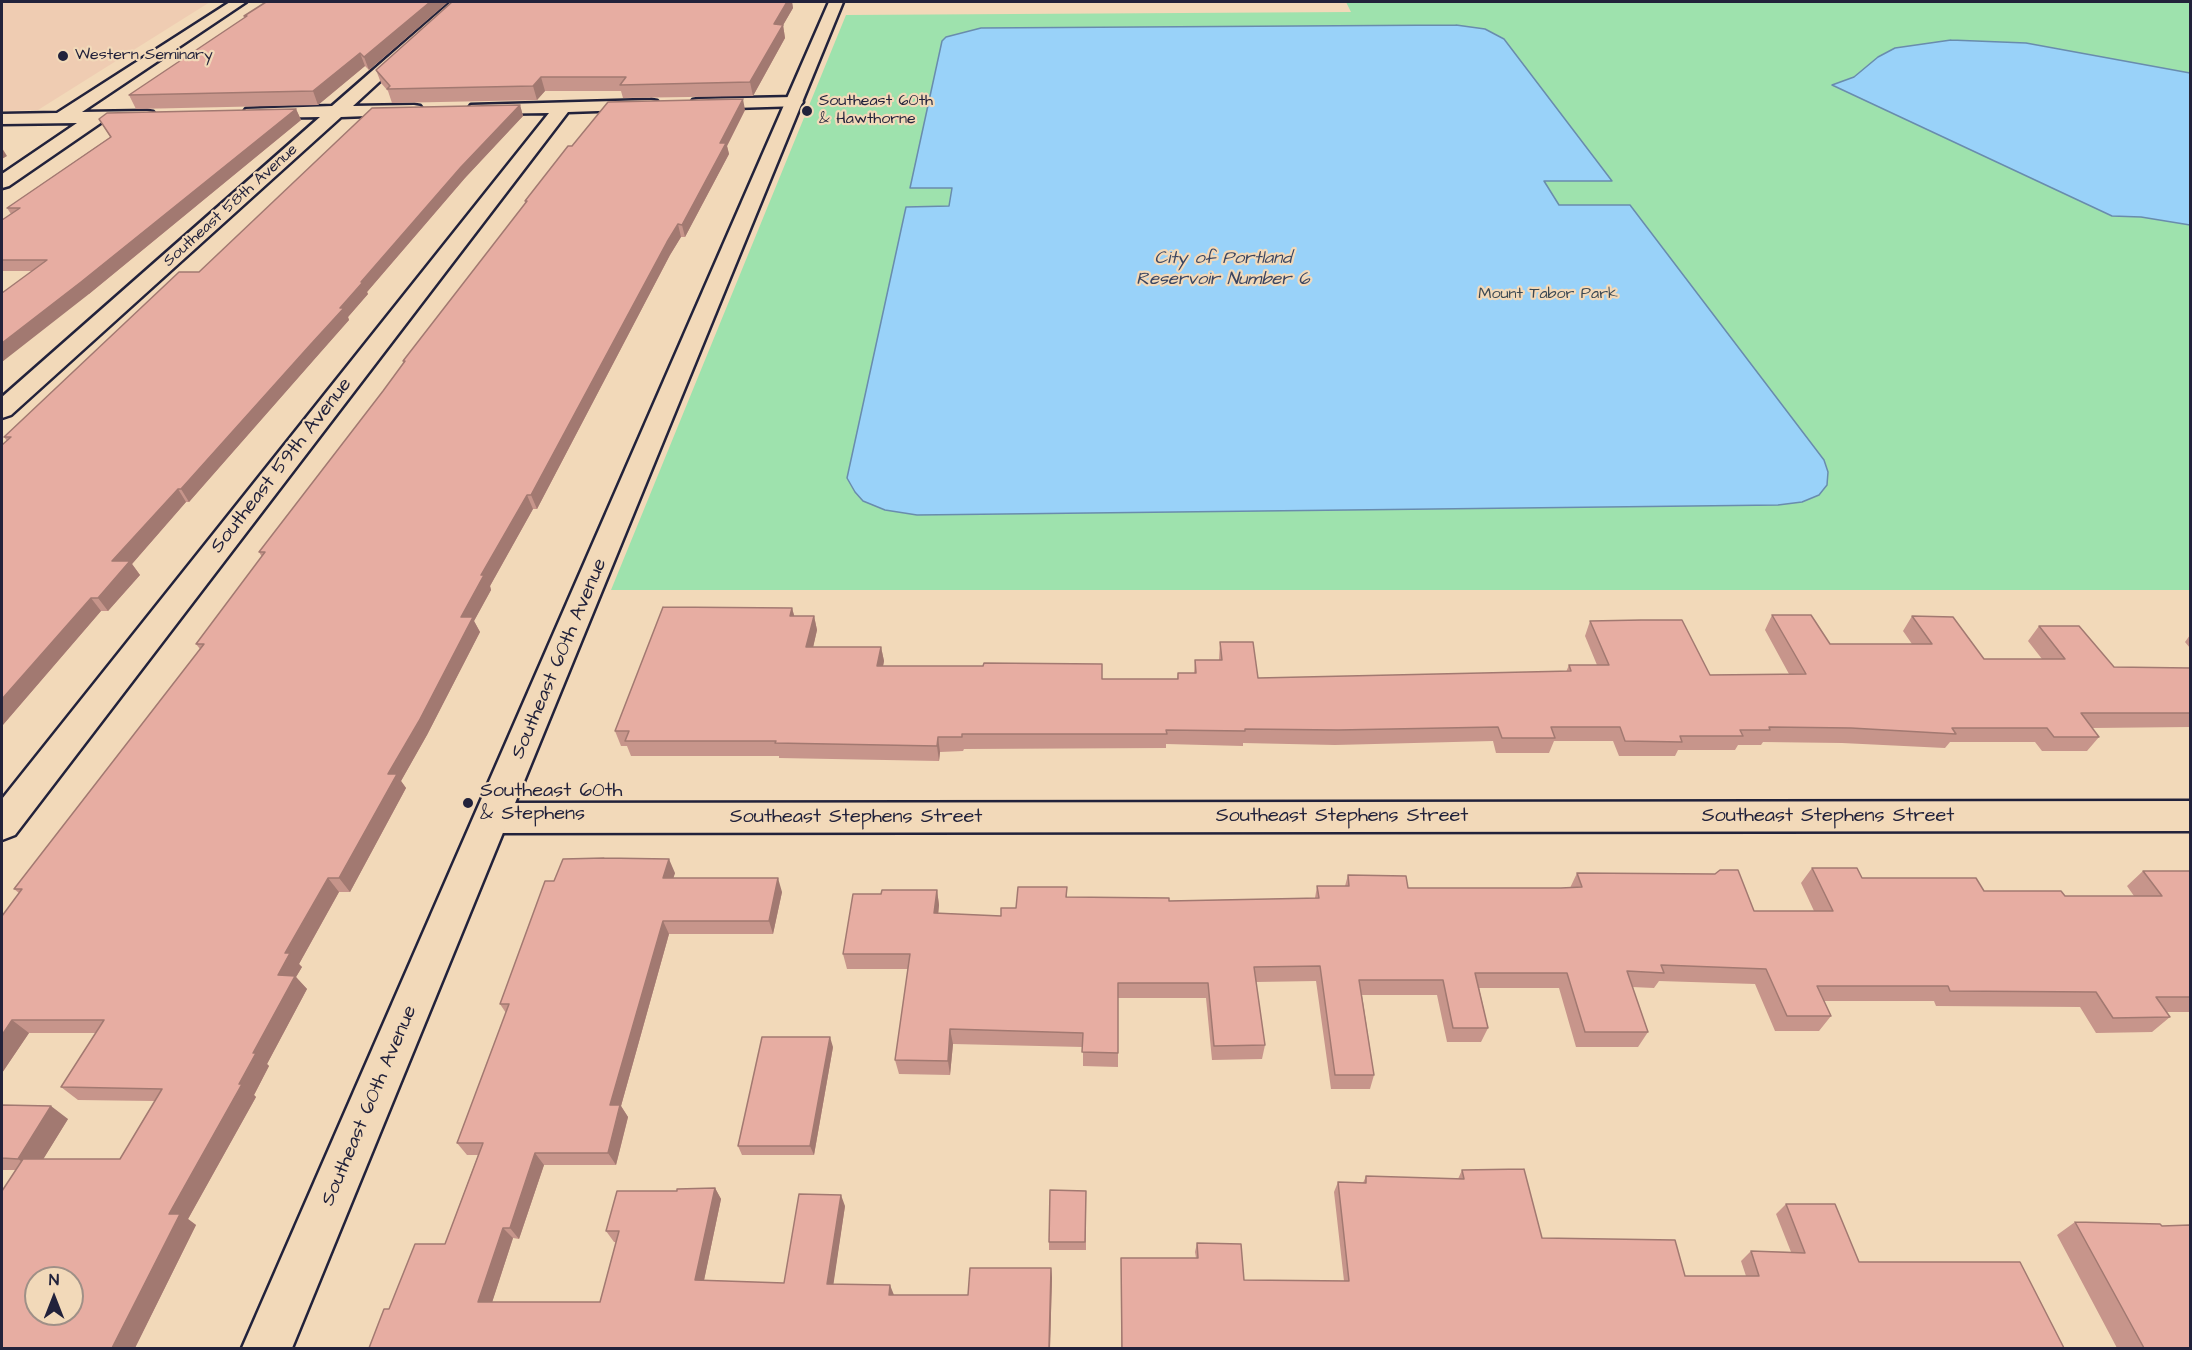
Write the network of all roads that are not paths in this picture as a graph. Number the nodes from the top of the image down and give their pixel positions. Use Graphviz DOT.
graph roads {
  1 [pos="239,2"];
  2 [pos="459,2"];
  3 [pos="837,2"];
  4 [pos="794,102"];
  5 [pos="563,107"];
  6 [pos="456,109"];
  7 [pos="433,110"];
  8 [pos="338,112"];
  9 [pos="235,114"];
  10 [pos="166,115"];
  11 [pos="62,117"];
  12 [pos="98,117"];
  13 [pos="2,119"];
  14 [pos="2,182"];
  15 [pos="2,410"];
  16 [pos="2190,816"];
  17 [pos="493,818"];
  18 [pos="2,825"];
  19 [pos="267,1348"];
  1 -- 11 [label="street"];
  2 -- 8 [label="street, Southeast 58th Avenue"];
  3 -- 4 [label="street, Southeast 60th Avenue"];
  4 -- 5 [label="street"];
  4 -- 17 [label="street, Southeast 60th Avenue"];
  5 -- 6 [label="street"];
  5 -- 18 [label="street, Southeast 59th Avenue"];
  7 -- 8 [label="street"];
  8 -- 9 [label="street"];
  8 -- 15 [label="street, Southeast 58th Avenue"];
  10 -- 12 [label="street"];
  11 -- 12 [label="street"];
  11 -- 13 [label="street"];
  12 -- 14 [label="street"];
  16 -- 17 [label="street, Southeast Stephens Street"];
  17 -- 19 [label="street, Southeast 60th Avenue"];
}
